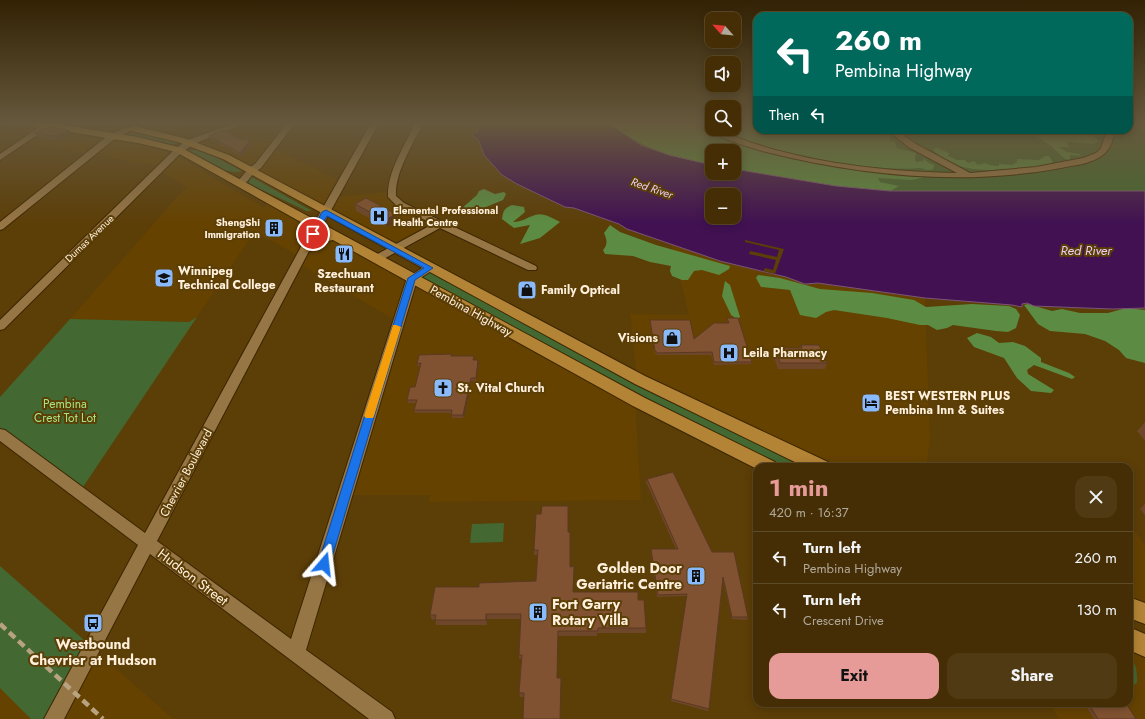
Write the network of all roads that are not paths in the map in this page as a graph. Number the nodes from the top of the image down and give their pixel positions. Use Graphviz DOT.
graph roads {
  1 [pos="87,157"];
  2 [pos="172,157"];
  3 [pos="191,157"];
  4 [pos="224,157"];
  5 [pos="265,157"];
  6 [pos="357,157"];
  7 [pos="404,157"];
  8 [pos="800,157"];
  9 [pos="933,157"];
  10 [pos="1092,157"];
  11 [pos="252,170"];
  12 [pos="968,175"];
  13 [pos="241,183"];
  14 [pos="326,212"];
  15 [pos="440,224"];
  16 [pos="318,226"];
  17 [pos="0,227"];
  18 [pos="335,236"];
  19 [pos="306,248"];
  20 [pos="395,249"];
  21 [pos="376,259"];
  22 [pos="429,268"];
  23 [pos="532,268"];
  24 [pos="412,278"];
  25 [pos="526,319"];
  26 [pos="0,326"];
  27 [pos="509,332"];
  28 [pos="0,434"];
  29 [pos="761,463"];
  30 [pos="814,463"];
  31 [pos="148,543"];
  32 [pos="1133,609"];
  33 [pos="1145,614"];
  34 [pos="1133,640"];
  35 [pos="1145,646"];
  36 [pos="296,654"];
  37 [pos="54,719"];
  38 [pos="385,719"];
  1 -- 17 [label="street"];
  2 -- 26 [label="street, Dumas Avenue"];
  3 -- 13 [label="main road, Pembina Highway"];
  4 -- 11 [label="main road, Pembina Highway"];
  5 -- 11 [label="street"];
  6 -- 14 [label="street, Chevrier Boulevard"];
  7 -- 15 [label="street"];
  8 -- 12 [label="street"];
  9 -- 12 [label="street"];
  10 -- 12 [label="street"];
  11 -- 13 [label="street"];
  11 -- 14 [label="main road, Pembina Highway"];
  13 -- 16 [label="main road, Pembina Highway"];
  14 -- 16 [label="street, Chevrier Boulevard"];
  14 -- 20 [label="main road, Pembina Highway"];
  15 -- 20 [label="street"];
  15 -- 23 [label="street"];
  16 -- 18 [label="main road, Pembina Highway"];
  16 -- 19 [label="street, Chevrier Boulevard"];
  18 -- 19 [label="main road"];
  18 -- 21 [label="main road, Pembina Highway"];
  19 -- 31 [label="street, Chevrier Boulevard"];
  20 -- 21 [label="street"];
  20 -- 22 [label="main road, Pembina Highway"];
  21 -- 24 [label="main road, Pembina Highway"];
  22 -- 24 [label="street"];
  22 -- 25 [label="main road, Pembina Highway"];
  24 -- 27 [label="main road, Pembina Highway"];
  24 -- 36 [label="street"];
  25 -- 27 [label="main road"];
  25 -- 30 [label="main road, Pembina Highway"];
  27 -- 29 [label="main road, Pembina Highway"];
  28 -- 31 [label="street, Hudson Street"];
  31 -- 36 [label="street, Hudson Street"];
  31 -- 37 [label="street, Chevrier Boulevard"];
  32 -- 33 [label="main road"];
  34 -- 35 [label="main road"];
  36 -- 38 [label="street, Hudson Street"];
}
